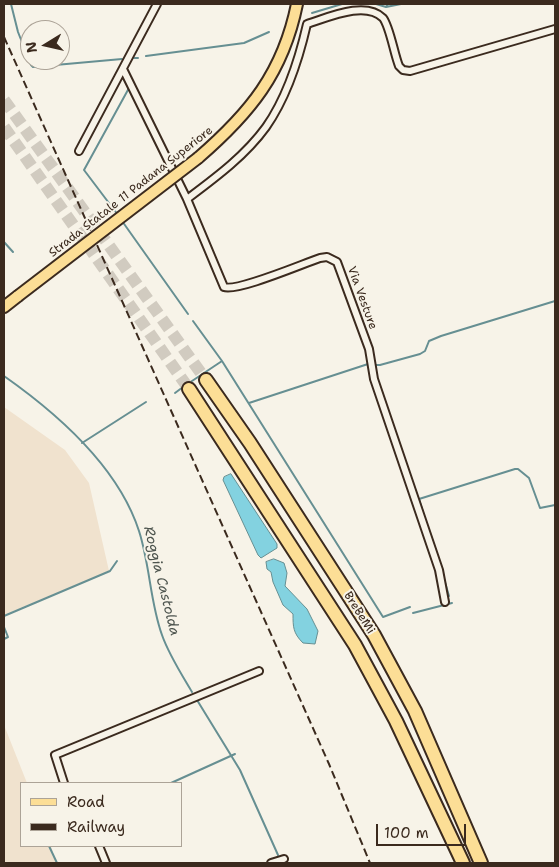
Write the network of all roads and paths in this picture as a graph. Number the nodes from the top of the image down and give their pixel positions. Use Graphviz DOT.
graph roads {
  1 [pos="157,4"];
  2 [pos="297,4"];
  3 [pos="555,29"];
  4 [pos="124,66"];
  5 [pos="79,151"];
  6 [pos="187,199"];
  7 [pos="4,307"];
  8 [pos="206,380"];
  9 [pos="189,389"];
  10 [pos="445,602"];
  11 [pos="259,671"];
  12 [pos="64,782"];
  13 [pos="99,847"];
  14 [pos="284,859"];
  15 [pos="106,863"];
  16 [pos="271,863"];
  17 [pos="463,863"];
  18 [pos="481,863"];
  1 -- 4 [label="street"];
  2 -- 7 [label="main road, Strada Statale 11 Padana Superiore, bridge"];
  3 -- 6 [label="street"];
  4 -- 5 [label="street"];
  4 -- 6 [label="street, Via Vesture"];
  6 -- 10 [label="street, Via Vesture"];
  8 -- 18 [label="highway, BreBeMi"];
  9 -- 17 [label="highway, BreBeMi"];
  11 -- 12 [label="street"];
  13 -- 15 [label="street"];
  14 -- 16 [label="street"];
}
